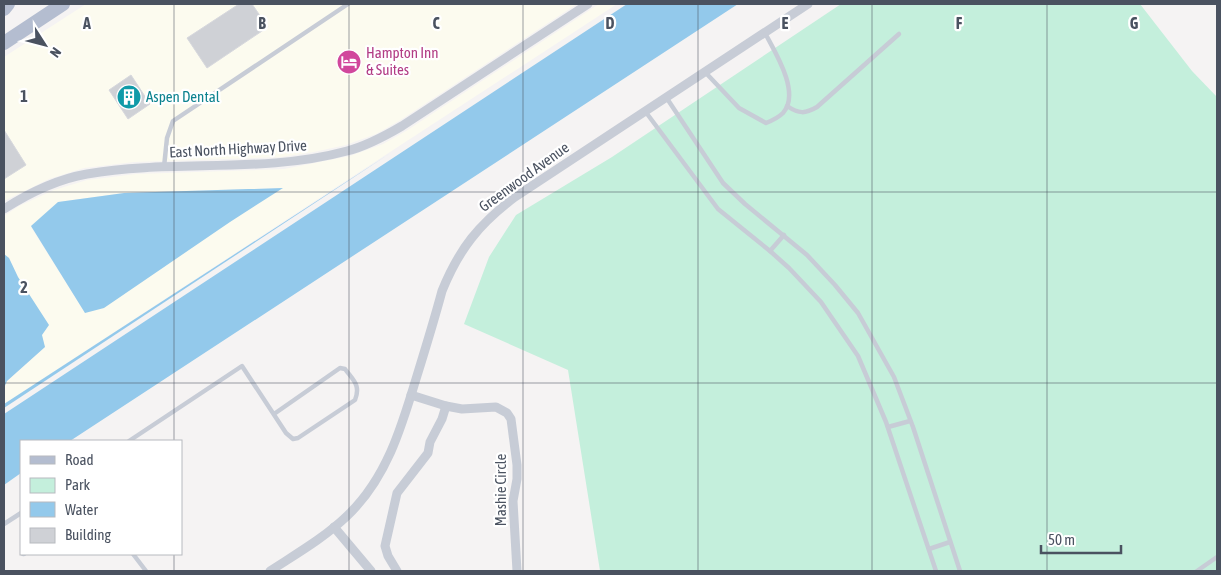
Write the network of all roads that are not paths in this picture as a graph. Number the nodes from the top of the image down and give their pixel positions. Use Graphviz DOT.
graph roads {
  1 [pos="6,4"];
  2 [pos="63,4"];
  3 [pos="348,4"];
  4 [pos="588,4"];
  5 [pos="808,4"];
  6 [pos="4,8"];
  7 [pos="765,32"];
  8 [pos="899,34"];
  9 [pos="4,42"];
  10 [pos="705,72"];
  11 [pos="666,97"];
  12 [pos="787,106"];
  13 [pos="645,111"];
  14 [pos="164,167"];
  15 [pos="4,209"];
  16 [pos="784,235"];
  17 [pos="770,251"];
  18 [pos="411,394"];
  19 [pos="446,406"];
  20 [pos="274,414"];
  21 [pos="910,420"];
  22 [pos="888,427"];
  23 [pos="131,440"];
  24 [pos="20,514"];
  25 [pos="4,524"];
  26 [pos="334,527"];
  27 [pos="950,542"];
  28 [pos="928,549"];
  29 [pos="134,555"];
  30 [pos="1217,557"];
  31 [pos="146,571"];
  32 [pos="270,571"];
  33 [pos="371,571"];
  34 [pos="397,571"];
  35 [pos="517,571"];
  36 [pos="936,571"];
  37 [pos="960,571"];
  38 [pos="1197,571"];
  1 -- 6 [label="main road"];
  2 -- 9 [label="main road"];
  3 -- 14 [label="lane"];
  4 -- 14 [label="street, East North Highway Drive"];
  5 -- 7 [label="street, Greenwood Avenue"];
  7 -- 10 [label="street, Greenwood Avenue"];
  7 -- 12 [label="lane"];
  8 -- 12 [label="lane"];
  10 -- 11 [label="street, Greenwood Avenue"];
  10 -- 12 [label="lane"];
  11 -- 13 [label="street, Greenwood Avenue"];
  11 -- 16 [label="lane"];
  13 -- 17 [label="lane"];
  13 -- 18 [label="street, Greenwood Avenue"];
  14 -- 15 [label="street, East North Highway Drive"];
  16 -- 17 [label="lane"];
  16 -- 21 [label="lane"];
  17 -- 22 [label="lane"];
  18 -- 19 [label="street, Mashie Circle"];
  18 -- 26 [label="street, Greenwood Avenue"];
  19 -- 34 [label="street"];
  19 -- 35 [label="street, Mashie Circle"];
  20 -- 20 [label="lane"];
  20 -- 23 [label="lane"];
  21 -- 22 [label="lane"];
  21 -- 27 [label="lane"];
  22 -- 28 [label="lane"];
  24 -- 25 [label="lane"];
  26 -- 32 [label="street, Greenwood Avenue"];
  26 -- 33 [label="street"];
  27 -- 28 [label="lane"];
  27 -- 37 [label="lane"];
  28 -- 36 [label="lane"];
  29 -- 31 [label="lane"];
  30 -- 38 [label="lane"];
}
